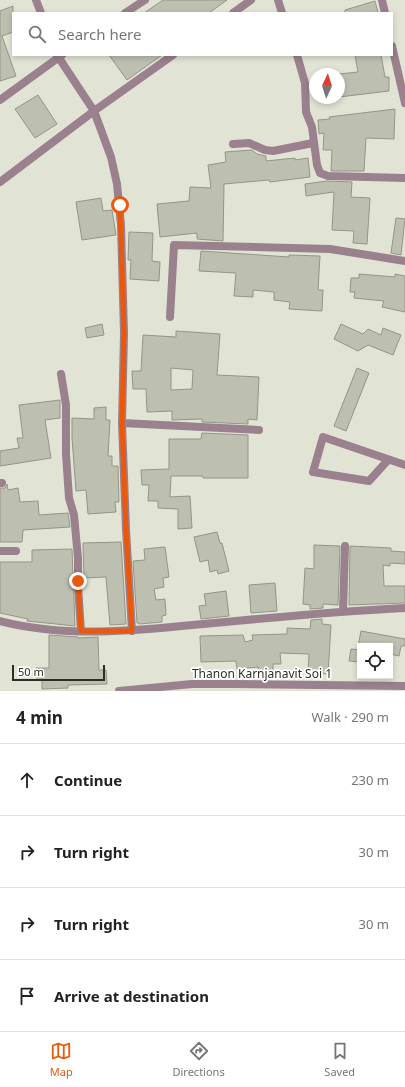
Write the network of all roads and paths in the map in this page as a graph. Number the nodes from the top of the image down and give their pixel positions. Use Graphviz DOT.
graph roads {
  1 [pos="36,0"];
  2 [pos="145,0"];
  3 [pos="251,0"];
  4 [pos="278,0"];
  5 [pos="382,0"];
  6 [pos="41,12"];
  7 [pos="127,12"];
  8 [pos="234,12"];
  9 [pos="282,12"];
  10 [pos="385,12"];
  11 [pos="393,50"];
  12 [pos="59,56"];
  13 [pos="172,56"];
  14 [pos="297,56"];
  15 [pos="0,100"];
  16 [pos="405,103"];
  17 [pos="94,111"];
  18 [pos="313,143"];
  19 [pos="233,144"];
  20 [pos="405,178"];
  21 [pos="0,182"];
  22 [pos="405,261"];
  23 [pos="170,317"];
  24 [pos="61,374"];
  25 [pos="122,423"];
  26 [pos="259,430"];
  27 [pos="388,460"];
  28 [pos="405,465"];
  29 [pos="345,546"];
  30 [pos="0,551"];
  31 [pos="16,551"];
  32 [pos="405,608"];
  33 [pos="343,611"];
  34 [pos="0,621"];
  35 [pos="81,631"];
  36 [pos="132,631"];
  37 [pos="405,686"];
  38 [pos="119,691"];
  1 -- 6 [label="street"];
  2 -- 7 [label="street"];
  3 -- 8 [label="street"];
  4 -- 9 [label="street"];
  5 -- 10 [label="street"];
  11 -- 16 [label="street"];
  12 -- 15 [label="street"];
  12 -- 17 [label="street"];
  13 -- 17 [label="street"];
  14 -- 18 [label="street"];
  17 -- 21 [label="street"];
  17 -- 25 [label="street"];
  18 -- 19 [label="street"];
  18 -- 20 [label="street"];
  22 -- 23 [label="street"];
  24 -- 35 [label="street"];
  25 -- 26 [label="street"];
  25 -- 36 [label="street"];
  27 -- 27 [label="street"];
  27 -- 28 [label="street"];
  29 -- 33 [label="street"];
  30 -- 31 [label="street"];
  32 -- 33 [label="street"];
  33 -- 36 [label="street"];
  34 -- 35 [label="street"];
  35 -- 36 [label="street"];
  37 -- 38 [label="street, Thanon Karnjanavit Soi 1"];
}
